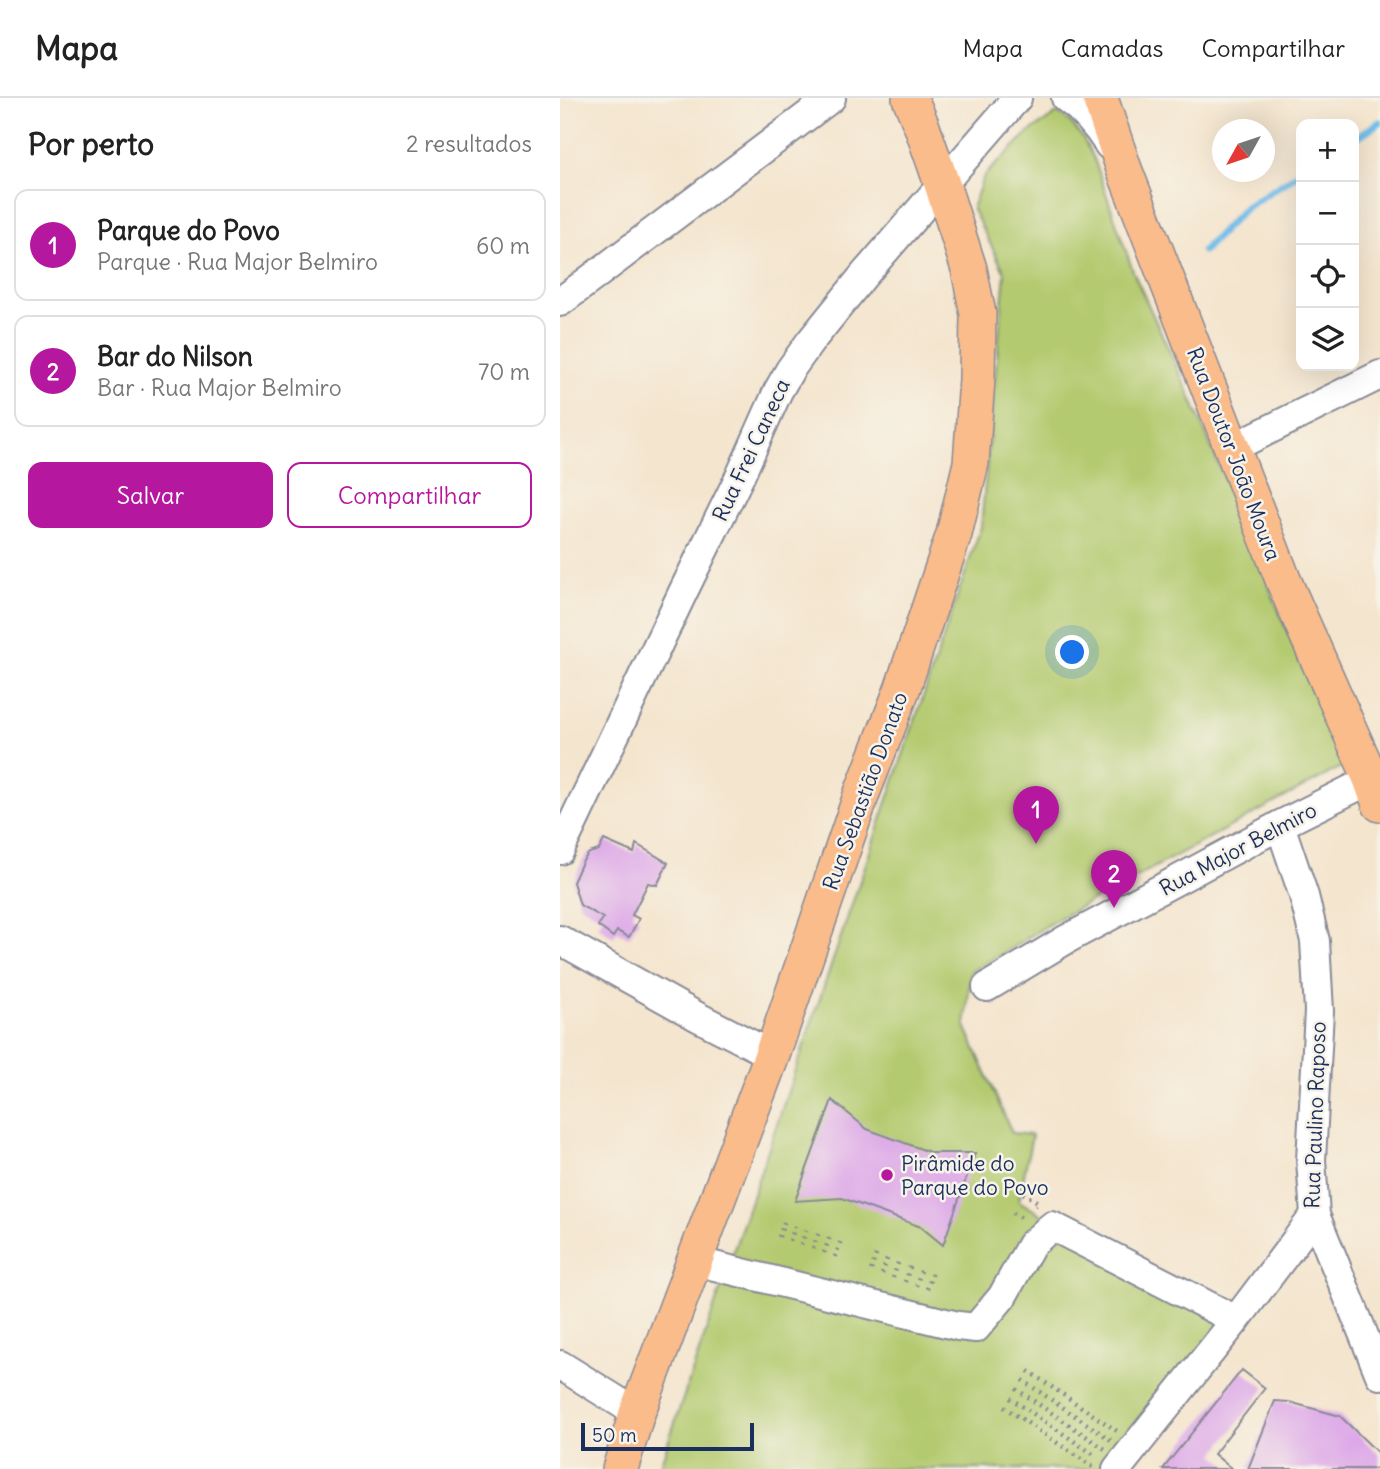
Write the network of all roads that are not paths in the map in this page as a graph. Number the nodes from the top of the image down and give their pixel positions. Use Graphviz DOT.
graph roads {
  1 [pos="831,98"];
  2 [pos="910,98"];
  3 [pos="1017,98"];
  4 [pos="1066,98"];
  5 [pos="1100,98"];
  6 [pos="1124,169"];
  7 [pos="942,184"];
  8 [pos="560,302"];
  9 [pos="1380,375"];
  10 [pos="1232,448"];
  11 [pos="1377,786"];
  12 [pos="1280,825"];
  13 [pos="560,850"];
  14 [pos="560,940"];
  15 [pos="987,987"];
  16 [pos="772,1055"];
  17 [pos="1315,1215"];
  18 [pos="694,1261"];
  19 [pos="1236,1321"];
  20 [pos="560,1365"];
  21 [pos="1380,1375"];
  22 [pos="636,1413"];
  23 [pos="1103,1460"];
  24 [pos="620,1469"];
  1 -- 8 [label="street"];
  2 -- 7 [label="main road, Rua Sebastião Donato"];
  3 -- 7 [label="street, Rua Frei Caneca"];
  4 -- 6 [label="street"];
  5 -- 6 [label="main road, Rua Doutor João Moura"];
  6 -- 10 [label="main road, Rua Doutor João Moura"];
  7 -- 13 [label="street, Rua Frei Caneca"];
  7 -- 16 [label="main road, Rua Sebastião Donato"];
  9 -- 10 [label="street"];
  10 -- 11 [label="main road, Rua Doutor João Moura"];
  11 -- 12 [label="street, Rua Major Belmiro"];
  12 -- 15 [label="street, Rua Major Belmiro"];
  12 -- 17 [label="street, Rua Paulino Raposo"];
  14 -- 16 [label="street"];
  16 -- 18 [label="main road, Rua Sebastião Donato"];
  17 -- 19 [label="street, Rua Paulino Raposo"];
  17 -- 21 [label="street"];
  18 -- 19 [label="street"];
  18 -- 22 [label="main road, Rua Sebastião Donato"];
  19 -- 23 [label="street, Rua Paulino Raposo"];
  20 -- 22 [label="street"];
  22 -- 24 [label="main road, Rua Sebastião Donato"];
}
